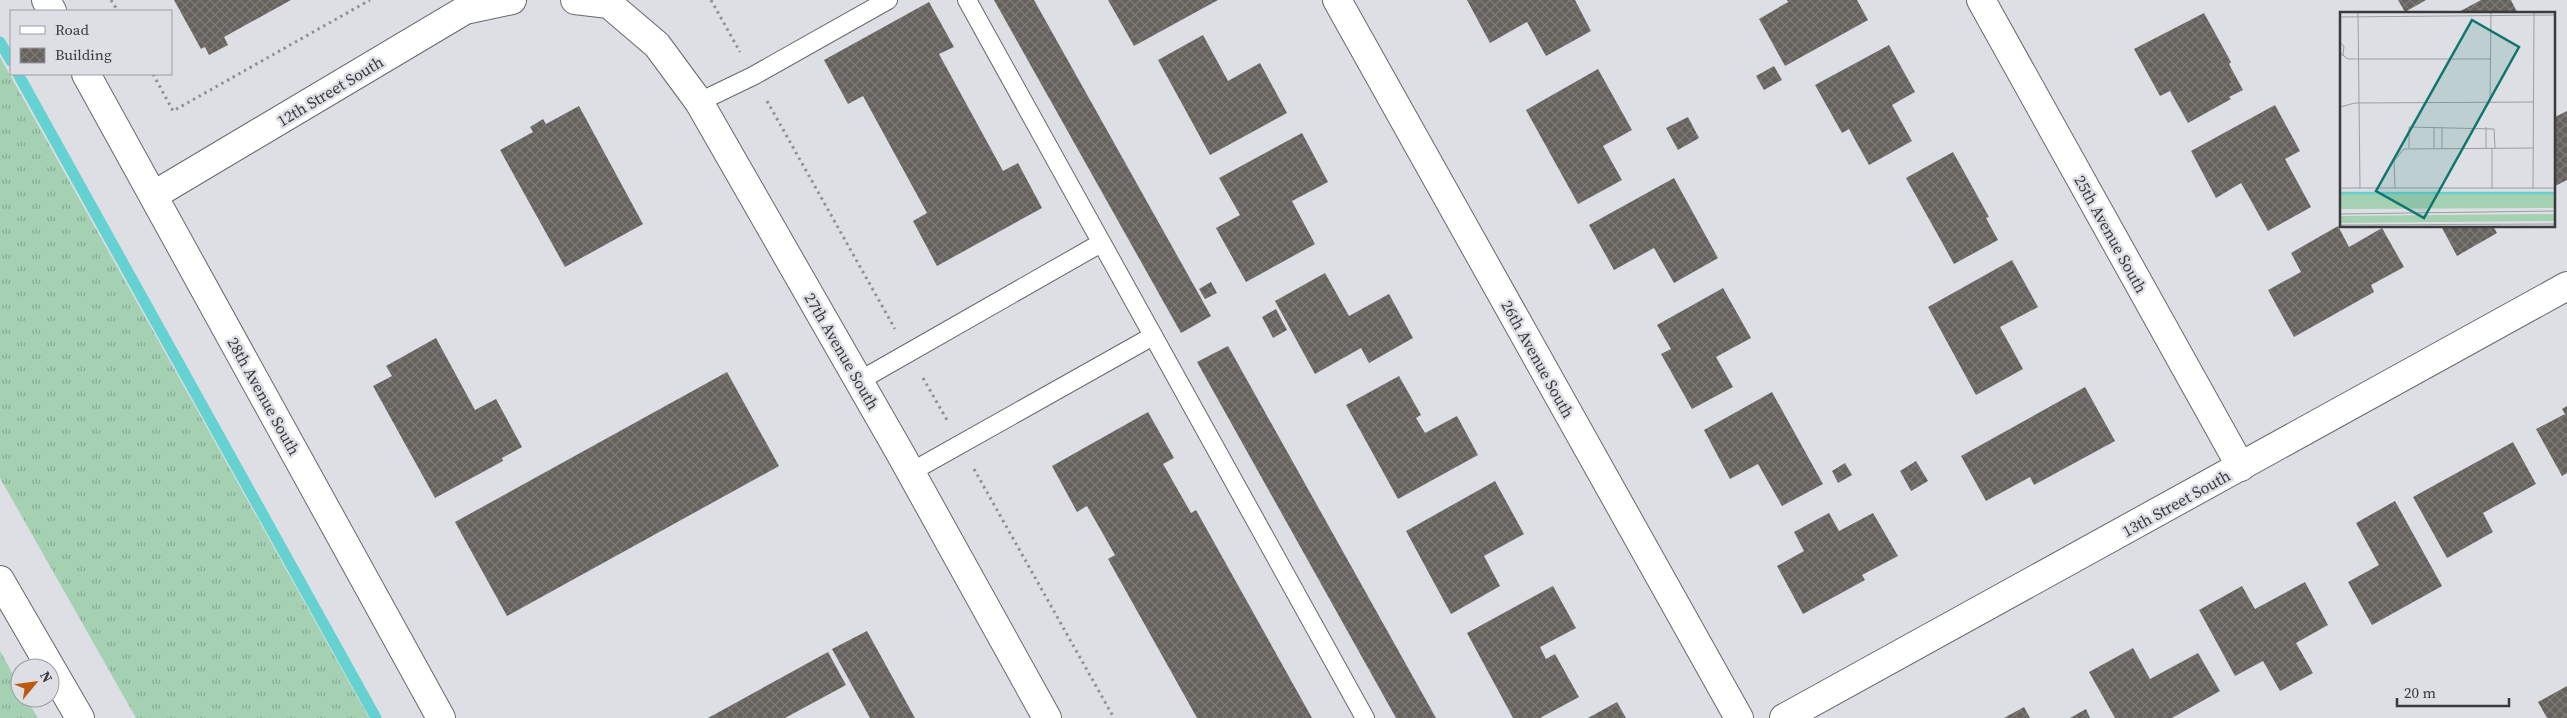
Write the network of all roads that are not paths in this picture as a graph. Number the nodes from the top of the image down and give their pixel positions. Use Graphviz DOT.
graph roads {
  1 [pos="512,0"];
  2 [pos="575,0"];
  3 [pos="888,0"];
  4 [pos="966,0"];
  5 [pos="1337,0"];
  6 [pos="1981,0"];
  7 [pos="87,75"];
  8 [pos="699,102"];
  9 [pos="154,195"];
  10 [pos="1101,243"];
  11 [pos="2567,286"];
  12 [pos="1153,336"];
  13 [pos="859,381"];
  14 [pos="2240,467"];
  15 [pos="911,472"];
  16 [pos="0,580"];
  17 [pos="80,718"];
  18 [pos="441,718"];
  19 [pos="1047,718"];
  20 [pos="1364,718"];
  21 [pos="1739,718"];
  22 [pos="1784,718"];
  1 -- 9 [label="main road, 12th Street South"];
  2 -- 8 [label="main road, 27th Avenue South"];
  3 -- 8 [label="lane"];
  4 -- 10 [label="lane"];
  5 -- 21 [label="main road, 26th Avenue South"];
  6 -- 14 [label="main road, 25th Avenue South"];
  7 -- 9 [label="main road, 28th Avenue South"];
  8 -- 13 [label="main road, 27th Avenue South"];
  9 -- 18 [label="main road, 28th Avenue South"];
  10 -- 12 [label="lane"];
  10 -- 13 [label="lane"];
  11 -- 14 [label="main road, 13th Street South"];
  12 -- 15 [label="lane"];
  12 -- 20 [label="lane"];
  13 -- 15 [label="main road, 27th Avenue South"];
  14 -- 22 [label="main road, 13th Street South"];
  15 -- 19 [label="main road, 27th Avenue South"];
  16 -- 17 [label="main road"];
}
